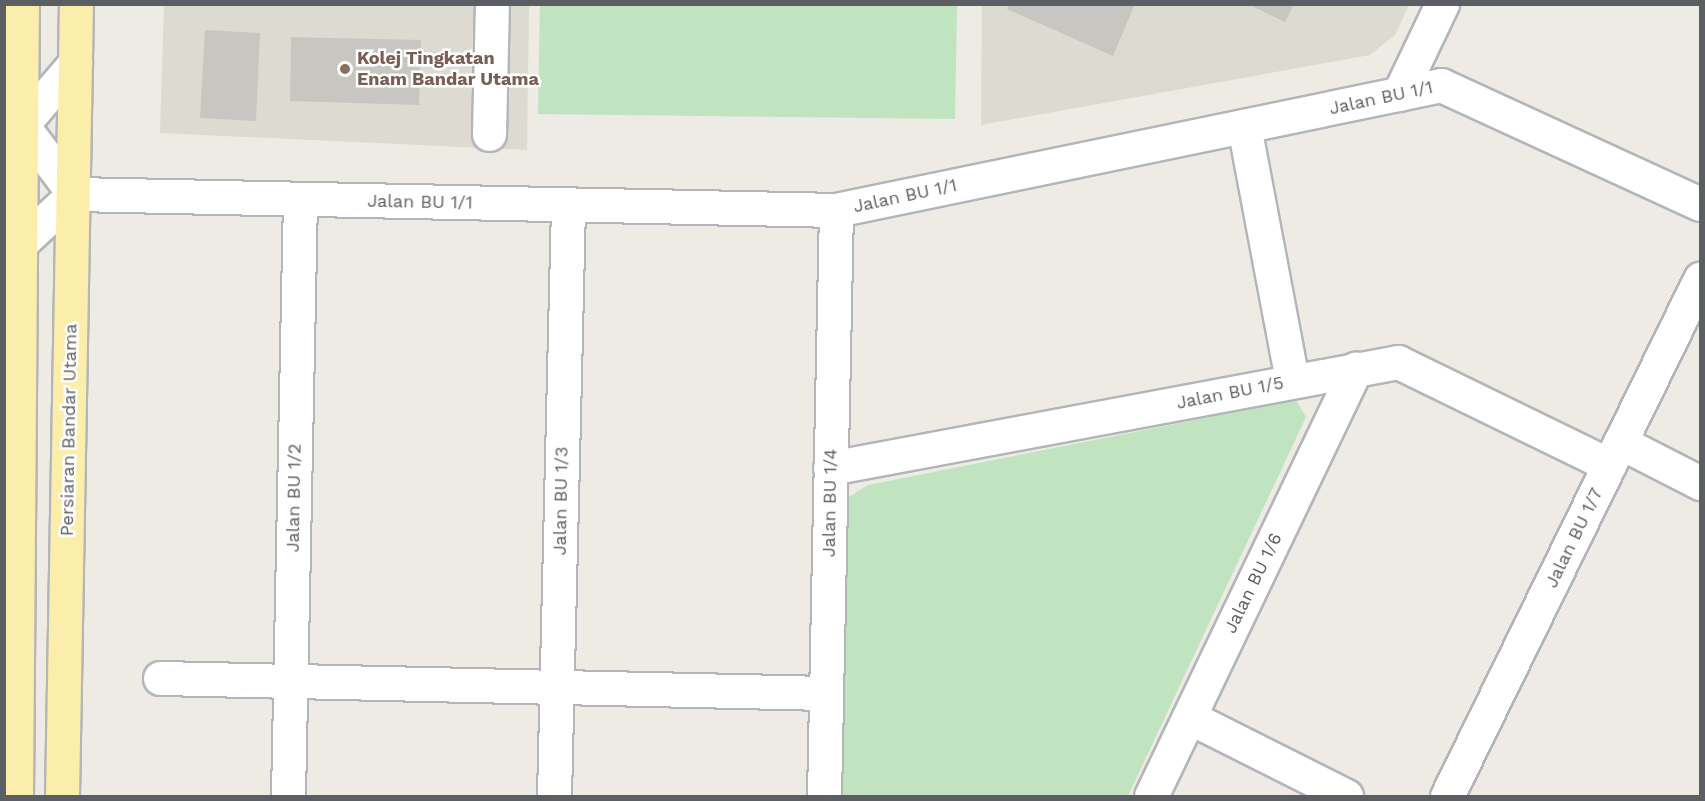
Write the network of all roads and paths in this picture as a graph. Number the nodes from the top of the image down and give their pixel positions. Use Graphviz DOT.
graph roads {
  1 [pos="22,4"];
  2 [pos="76,4"];
  3 [pos="492,4"];
  4 [pos="1442,4"];
  5 [pos="75,63"];
  6 [pos="1399,94"];
  7 [pos="13,126"];
  8 [pos="1244,126"];
  9 [pos="489,134"];
  10 [pos="74,194"];
  11 [pos="300,200"];
  12 [pos="1701,204"];
  13 [pos="568,205"];
  14 [pos="836,210"];
  15 [pos="21,243"];
  16 [pos="1701,279"];
  17 [pos="1356,369"];
  18 [pos="1292,381"];
  19 [pos="1615,454"];
  20 [pos="830,468"];
  21 [pos="1701,483"];
  22 [pos="160,678"];
  23 [pos="290,681"];
  24 [pos="556,687"];
  25 [pos="826,693"];
  26 [pos="1189,717"];
  27 [pos="15,796"];
  28 [pos="62,796"];
  29 [pos="288,796"];
  30 [pos="554,796"];
  31 [pos="824,796"];
  32 [pos="1151,796"];
  33 [pos="1346,796"];
  34 [pos="1447,796"];
  1 -- 7 [label="main road"];
  2 -- 5 [label="main road, Persiaran Bandar Utama"];
  3 -- 9 [label="street"];
  4 -- 6 [label="street"];
  5 -- 7 [label="street"];
  5 -- 10 [label="main road, Persiaran Bandar Utama"];
  6 -- 8 [label="street, Jalan BU 1/1"];
  6 -- 12 [label="street, Jalan BU 1/1"];
  7 -- 10 [label="street"];
  7 -- 15 [label="main road"];
  8 -- 14 [label="street, Jalan BU 1/1"];
  8 -- 18 [label="street"];
  10 -- 11 [label="street, Jalan BU 1/1"];
  10 -- 15 [label="street"];
  10 -- 28 [label="main road, Persiaran Bandar Utama"];
  11 -- 13 [label="street, Jalan BU 1/1"];
  11 -- 23 [label="street, Jalan BU 1/2"];
  13 -- 14 [label="street, Jalan BU 1/1"];
  13 -- 24 [label="street, Jalan BU 1/3"];
  14 -- 20 [label="street, Jalan BU 1/4"];
  15 -- 27 [label="main road"];
  16 -- 19 [label="street, Jalan BU 1/7"];
  17 -- 18 [label="street, Jalan BU 1/5"];
  17 -- 19 [label="street, Jalan BU 1/5"];
  17 -- 26 [label="street, Jalan BU 1/6"];
  18 -- 20 [label="street, Jalan BU 1/5"];
  19 -- 21 [label="street, Jalan BU 1/5"];
  19 -- 34 [label="street, Jalan BU 1/7"];
  20 -- 25 [label="street, Jalan BU 1/4"];
  22 -- 23 [label="street"];
  23 -- 24 [label="street"];
  23 -- 29 [label="street, Jalan BU 1/2"];
  24 -- 25 [label="street"];
  24 -- 30 [label="street, Jalan BU 1/3"];
  25 -- 31 [label="street, Jalan BU 1/4"];
  26 -- 32 [label="street, Jalan BU 1/6"];
  26 -- 33 [label="street"];
}
